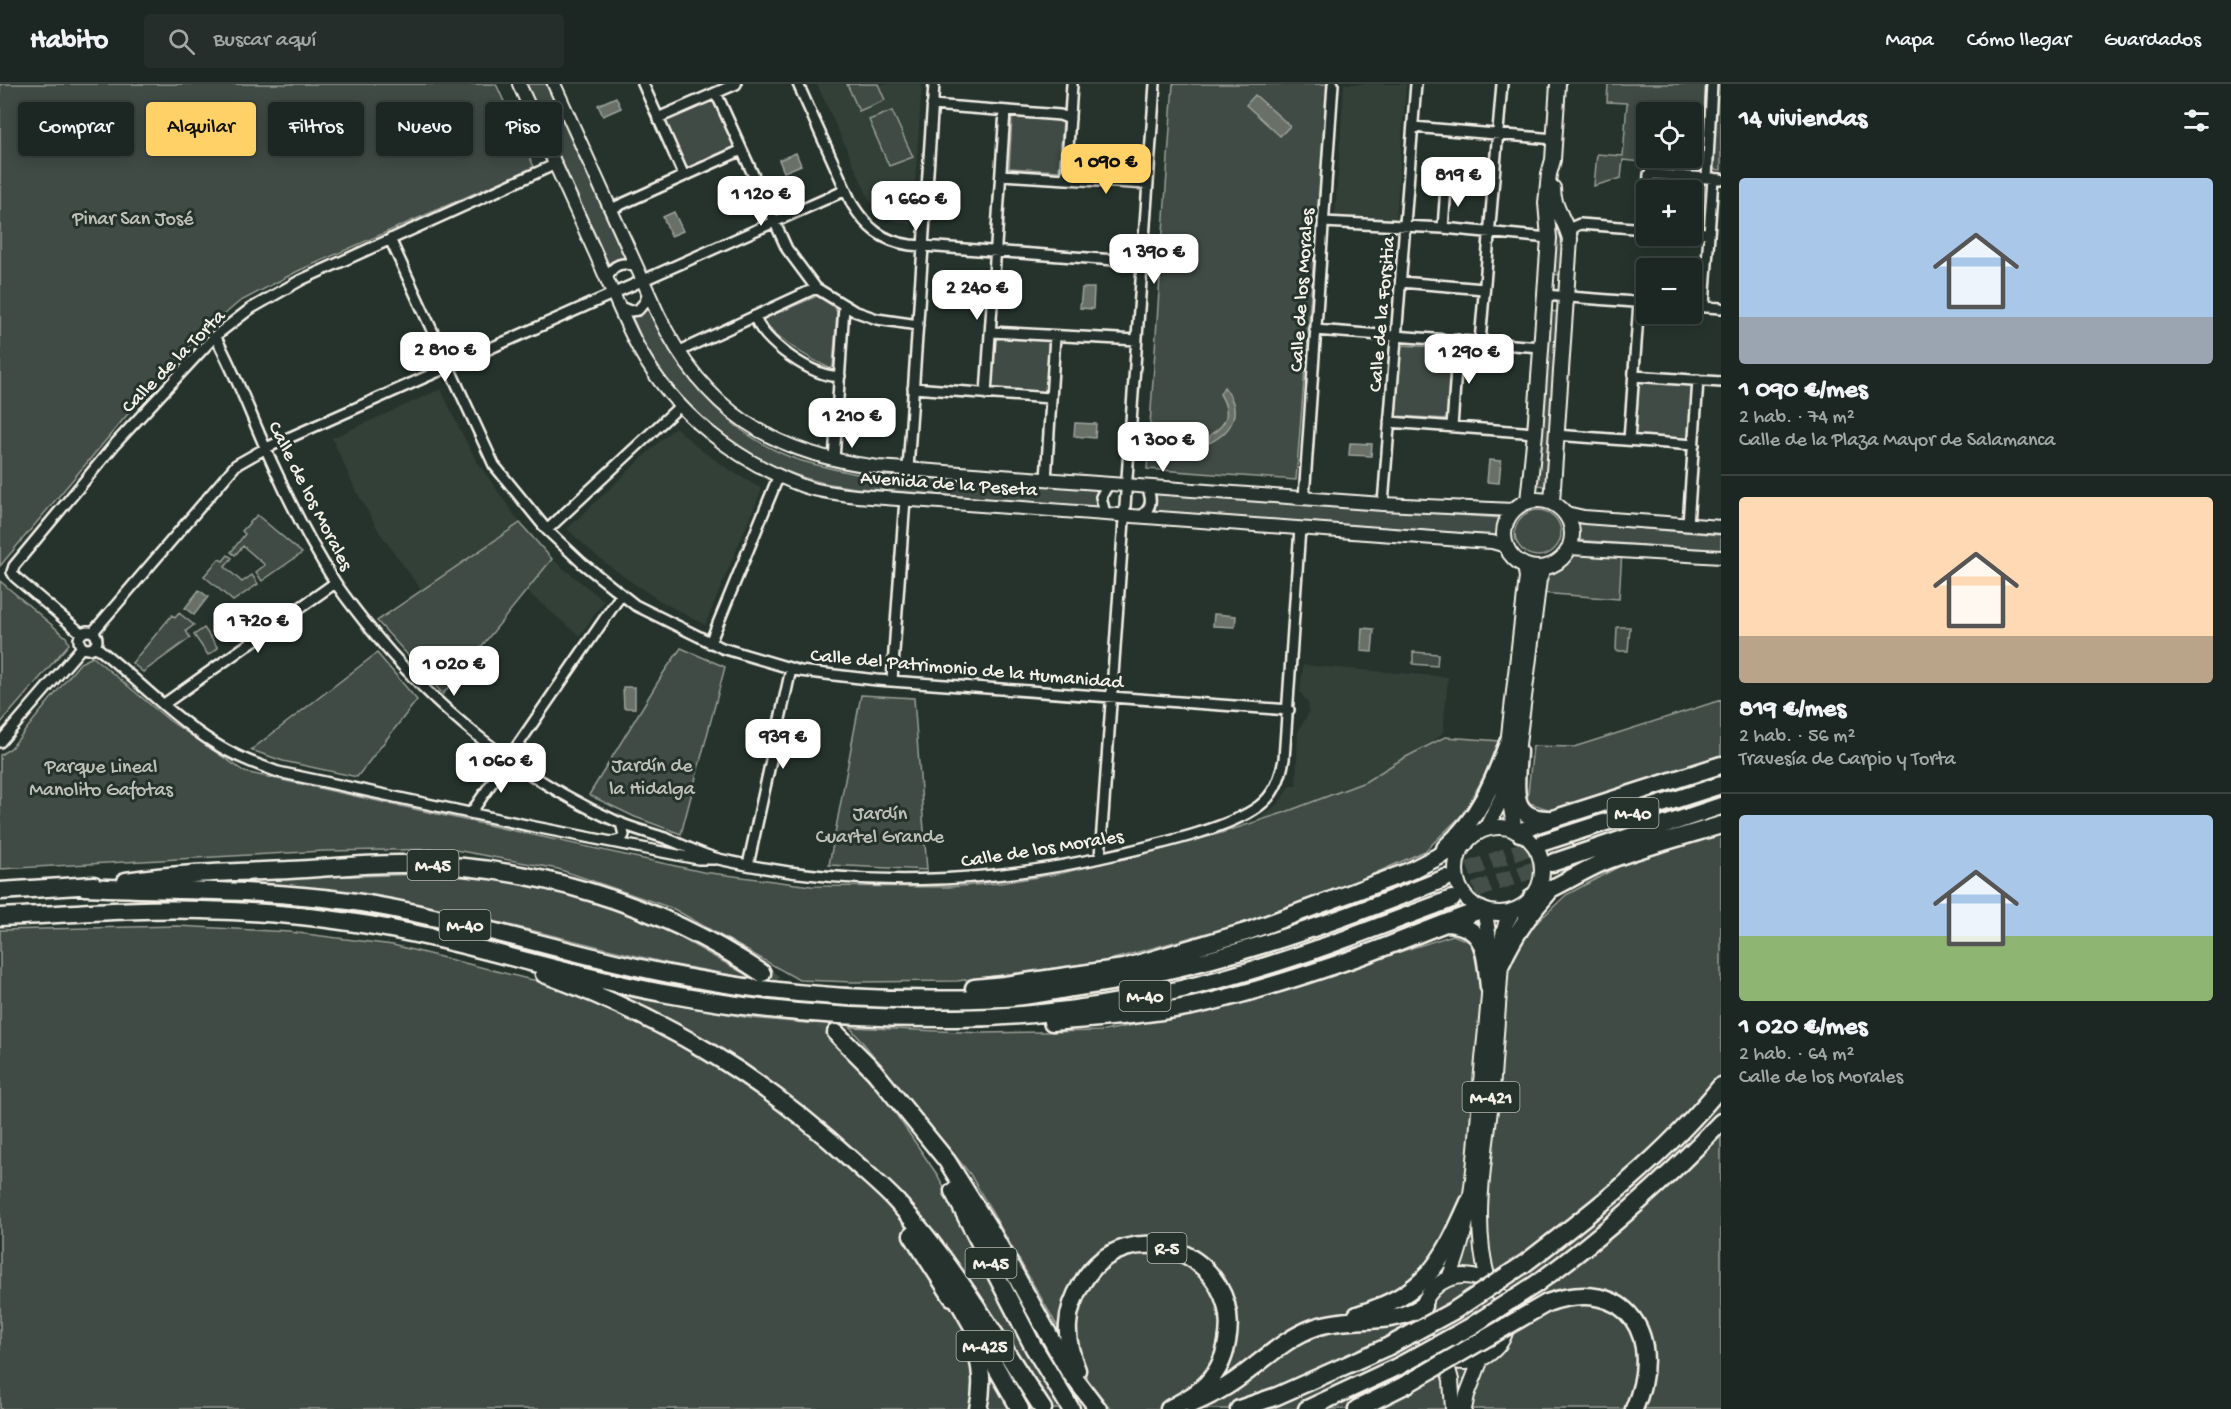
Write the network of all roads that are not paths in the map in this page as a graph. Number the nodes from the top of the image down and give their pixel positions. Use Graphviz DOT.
graph roads {
  1 [pos="519,84"];
  2 [pos="554,84"];
  3 [pos="643,84"];
  4 [pos="736,84"];
  5 [pos="798,84"];
  6 [pos="934,84"];
  7 [pos="1072,84"];
  8 [pos="1155,84"];
  9 [pos="1333,84"];
  10 [pos="1416,84"];
  11 [pos="1502,84"];
  12 [pos="1558,84"];
  13 [pos="1712,84"];
  14 [pos="716,93"];
  15 [pos="932,105"];
  16 [pos="1005,111"];
  17 [pos="658,118"];
  18 [pos="1070,118"];
  19 [pos="1413,127"];
  20 [pos="1497,135"];
  21 [pos="1554,139"];
  22 [pos="742,150"];
  23 [pos="1553,160"];
  24 [pos="556,164"];
  25 [pos="1001,175"];
  26 [pos="684,176"];
  27 [pos="1713,178"];
  28 [pos="1066,179"];
  29 [pos="1649,180"];
  30 [pos="1148,184"];
  31 [pos="1446,187"];
  32 [pos="846,190"];
  33 [pos="611,210"];
  34 [pos="774,222"];
  35 [pos="1323,222"];
  36 [pos="1406,226"];
  37 [pos="1636,227"];
  38 [pos="1443,228"];
  39 [pos="1489,233"];
  40 [pos="1702,233"];
  41 [pos="1708,233"];
  42 [pos="1549,238"];
  43 [pos="390,239"];
  44 [pos="1570,239"];
  45 [pos="923,247"];
  46 [pos="996,252"];
  47 [pos="1142,262"];
  48 [pos="637,268"];
  49 [pos="607,279"];
  50 [pos="642,280"];
  51 [pos="1401,282"];
  52 [pos="816,288"];
  53 [pos="1484,289"];
  54 [pos="648,292"];
  55 [pos="614,293"];
  56 [pos="1544,296"];
  57 [pos="1566,297"];
  58 [pos="1636,302"];
  59 [pos="844,306"];
  60 [pos="1704,306"];
  61 [pos="620,307"];
  62 [pos="1721,308"];
  63 [pos="755,316"];
  64 [pos="1640,324"];
  65 [pos="918,325"];
  66 [pos="1315,330"];
  67 [pos="991,332"];
  68 [pos="215,336"];
  69 [pos="1055,336"];
  70 [pos="1396,336"];
  71 [pos="1137,340"];
  72 [pos="1458,340"];
  73 [pos="1480,342"];
  74 [pos="1541,347"];
  75 [pos="677,351"];
  76 [pos="447,367"];
  77 [pos="840,376"];
  78 [pos="1634,376"];
  79 [pos="1698,380"];
  80 [pos="1721,382"];
  81 [pos="913,388"];
  82 [pos="986,394"];
  83 [pos="1050,398"];
  84 [pos="681,405"];
  85 [pos="1389,422"];
  86 [pos="1452,427"];
  87 [pos="1535,433"];
  88 [pos="1555,435"];
  89 [pos="1629,440"];
  90 [pos="1694,445"];
  91 [pos="266,448"];
  92 [pos="834,460"];
  93 [pos="908,469"];
  94 [pos="779,475"];
  95 [pos="1046,480"];
  96 [pos="1111,484"];
  97 [pos="1126,485"];
  98 [pos="1146,486"];
  99 [pos="1304,498"];
  100 [pos="905,499"];
  101 [pos="1528,501"];
  102 [pos="1552,502"];
  103 [pos="1383,504"];
  104 [pos="1513,510"];
  105 [pos="1105,513"];
  106 [pos="1566,513"];
  107 [pos="1125,515"];
  108 [pos="1141,516"];
  109 [pos="1688,524"];
  110 [pos="1721,526"];
  111 [pos="1300,528"];
  112 [pos="547,530"];
  113 [pos="1506,546"];
  114 [pos="1570,548"];
  115 [pos="1721,557"];
  116 [pos="1525,566"];
  117 [pos="1543,568"];
  118 [pos="335,583"];
  119 [pos="621,596"];
  120 [pos="93,632"];
  121 [pos="81,633"];
  122 [pos="710,643"];
  123 [pos="95,646"];
  124 [pos="82,647"];
  125 [pos="791,669"];
  126 [pos="892,680"];
  127 [pos="1110,697"];
  128 [pos="164,704"];
  129 [pos="1289,710"];
  130 [pos="0,742"];
  131 [pos="1513,745"];
  132 [pos="509,759"];
  133 [pos="1721,765"];
  134 [pos="1721,785"];
  135 [pos="1721,806"];
  136 [pos="471,813"];
  137 [pos="1556,819"];
  138 [pos="621,823"];
  139 [pos="1721,825"];
  140 [pos="1486,829"];
  141 [pos="1518,832"];
  142 [pos="612,842"];
  143 [pos="1544,842"];
  144 [pos="1465,843"];
  145 [pos="1100,858"];
  146 [pos="1431,859"];
  147 [pos="719,860"];
  148 [pos="1552,863"];
  149 [pos="748,865"];
  150 [pos="1446,878"];
  151 [pos="84,887"];
  152 [pos="1551,890"];
  153 [pos="0,891"];
  154 [pos="1532,897"];
  155 [pos="1452,899"];
  156 [pos="1483,911"];
  157 [pos="1513,911"];
  158 [pos="0,917"];
  159 [pos="1443,923"];
  160 [pos="405,933"];
  161 [pos="1501,964"];
  162 [pos="762,973"];
  163 [pos="1489,987"];
  164 [pos="913,998"];
  165 [pos="824,1014"];
  166 [pos="836,1033"];
  167 [pos="1721,1086"];
  168 [pos="778,1098"];
  169 [pos="912,1116"];
  170 [pos="1721,1122"];
  171 [pos="1469,1202"];
  172 [pos="912,1235"];
  173 [pos="1449,1278"];
  174 [pos="1490,1283"];
  175 [pos="1423,1306"];
  176 [pos="1318,1326"];
  177 [pos="1445,1358"];
  178 [pos="1481,1359"];
  179 [pos="1087,1393"];
  180 [pos="978,1409"];
  181 [pos="1020,1409"];
  182 [pos="1043,1409"];
  183 [pos="1071,1409"];
  184 [pos="1098,1409"];
  185 [pos="1171,1409"];
  186 [pos="1239,1409"];
  187 [pos="1307,1409"];
  188 [pos="1357,1409"];
  189 [pos="1453,1409"];
  190 [pos="1464,1409"];
  191 [pos="1634,1409"];
  1 -- 24 [label="street, Avenida de la Peseta"];
  2 -- 33 [label="street, Avenida de la Peseta"];
  3 -- 17 [label="street"];
  4 -- 14 [label="street"];
  5 -- 32 [label="street"];
  6 -- 15 [label="street"];
  7 -- 18 [label="street"];
  8 -- 30 [label="street"];
  9 -- 35 [label="street, Calle de los Morales"];
  10 -- 19 [label="street, Calle de la Forsitia"];
  11 -- 20 [label="street"];
  12 -- 21 [label="main road"];
  13 -- 27 [label="street"];
  14 -- 17 [label="street"];
  14 -- 22 [label="street"];
  15 -- 16 [label="street"];
  15 -- 45 [label="street"];
  16 -- 18 [label="street"];
  16 -- 25 [label="street"];
  17 -- 26 [label="street"];
  18 -- 28 [label="street"];
  19 -- 20 [label="street"];
  19 -- 36 [label="street, Calle de la Forsitia"];
  20 -- 21 [label="street"];
  20 -- 39 [label="street"];
  21 -- 23 [label="main road"];
  22 -- 26 [label="street"];
  22 -- 34 [label="street"];
  23 -- 42 [label="main road"];
  23 -- 44 [label="main road"];
  24 -- 43 [label="street, Calle de la Torta"];
  24 -- 49 [label="street, Avenida de la Peseta"];
  25 -- 28 [label="street"];
  25 -- 46 [label="street"];
  26 -- 33 [label="street"];
  27 -- 29 [label="street"];
  27 -- 41 [label="street"];
  28 -- 30 [label="street"];
  30 -- 47 [label="street"];
  31 -- 38 [label="street"];
  32 -- 34 [label="street"];
  32 -- 45 [label="street"];
  33 -- 48 [label="street, Avenida de la Peseta"];
  34 -- 50 [label="street"];
  34 -- 52 [label="street"];
  35 -- 36 [label="street"];
  35 -- 66 [label="street, Calle de los Morales"];
  36 -- 38 [label="street"];
  36 -- 51 [label="street, Calle de la Forsitia"];
  37 -- 44 [label="street"];
  38 -- 39 [label="street"];
  39 -- 42 [label="street"];
  39 -- 53 [label="street"];
  40 -- 41 [label="street"];
  41 -- 60 [label="street"];
  42 -- 56 [label="main road"];
  43 -- 68 [label="street, Calle de la Torta"];
  43 -- 76 [label="street, Calle del Patrimonio de la Humanidad"];
  44 -- 57 [label="main road"];
  45 -- 46 [label="street"];
  45 -- 65 [label="street"];
  46 -- 47 [label="street"];
  46 -- 67 [label="street"];
  47 -- 71 [label="street"];
  48 -- 49 [label="street"];
  48 -- 50 [label="street, Avenida de la Peseta"];
  49 -- 55 [label="street, Avenida de la Peseta"];
  50 -- 54 [label="street, Avenida de la Peseta"];
  50 -- 55 [label="street"];
  51 -- 53 [label="street"];
  51 -- 70 [label="street, Calle de la Forsitia"];
  52 -- 59 [label="street"];
  52 -- 63 [label="street"];
  53 -- 73 [label="street"];
  54 -- 61 [label="street"];
  54 -- 75 [label="street, Avenida de la Peseta"];
  55 -- 61 [label="street, Avenida de la Peseta"];
  55 -- 76 [label="street"];
  56 -- 57 [label="street"];
  56 -- 74 [label="main road"];
  57 -- 58 [label="street"];
  57 -- 88 [label="main road"];
  59 -- 65 [label="street"];
  59 -- 77 [label="street"];
  60 -- 62 [label="street"];
  61 -- 84 [label="street, Avenida de la Peseta"];
  63 -- 75 [label="street"];
  63 -- 77 [label="street"];
  64 -- 78 [label="street"];
  65 -- 81 [label="street"];
  66 -- 70 [label="street"];
  66 -- 99 [label="street, Calle de los Morales"];
  67 -- 69 [label="street"];
  67 -- 82 [label="street"];
  68 -- 91 [label="street, Calle de los Morales"];
  68 -- 121 [label="street, Calle de la Torta"];
  69 -- 71 [label="street"];
  69 -- 83 [label="street"];
  70 -- 72 [label="street"];
  70 -- 85 [label="street, Calle de la Forsitia"];
  71 -- 97 [label="street"];
  72 -- 73 [label="street"];
  72 -- 86 [label="street"];
  73 -- 74 [label="street"];
  74 -- 87 [label="main road"];
  75 -- 92 [label="street, Avenida de la Peseta"];
  76 -- 91 [label="street"];
  76 -- 112 [label="street, Calle del Patrimonio de la Humanidad"];
  77 -- 92 [label="street"];
  78 -- 79 [label="street"];
  78 -- 89 [label="street"];
  79 -- 80 [label="street"];
  79 -- 90 [label="street"];
  81 -- 82 [label="street"];
  81 -- 93 [label="street"];
  82 -- 83 [label="street"];
  83 -- 95 [label="street"];
  84 -- 94 [label="street, Avenida de la Peseta"];
  84 -- 112 [label="street"];
  85 -- 86 [label="street"];
  85 -- 103 [label="street, Calle de la Forsitia"];
  86 -- 87 [label="street"];
  87 -- 101 [label="main road"];
  88 -- 89 [label="street"];
  88 -- 102 [label="main road"];
  89 -- 90 [label="street"];
  90 -- 109 [label="street"];
  91 -- 118 [label="street, Calle de los Morales"];
  91 -- 120 [label="street"];
  92 -- 93 [label="street, Avenida de la Peseta"];
  93 -- 95 [label="street, Avenida de la Peseta"];
  94 -- 100 [label="street, Avenida de la Peseta"];
  94 -- 122 [label="street"];
  95 -- 96 [label="street, Avenida de la Peseta"];
  96 -- 97 [label="street, Avenida de la Peseta"];
  96 -- 105 [label="street"];
  97 -- 98 [label="street, Avenida de la Peseta"];
  97 -- 107 [label="street"];
  98 -- 99 [label="street, Avenida de la Peseta"];
  98 -- 108 [label="street"];
  99 -- 103 [label="street, Avenida de la Peseta"];
  100 -- 105 [label="street, Avenida de la Peseta"];
  100 -- 126 [label="street"];
  101 -- 102 [label="main road"];
  101 -- 104 [label="main road"];
  102 -- 106 [label="main road"];
  103 -- 104 [label="street, Avenida de la Peseta"];
  104 -- 113 [label="main road"];
  105 -- 107 [label="street, Avenida de la Peseta"];
  106 -- 109 [label="street"];
  106 -- 114 [label="main road"];
  107 -- 108 [label="street, Avenida de la Peseta"];
  107 -- 127 [label="street"];
  108 -- 111 [label="street, Avenida de la Peseta"];
  109 -- 110 [label="street"];
  111 -- 113 [label="street, Avenida de la Peseta"];
  111 -- 129 [label="street, Calle de los Morales"];
  112 -- 119 [label="street, Calle del Patrimonio de la Humanidad"];
  113 -- 116 [label="main road"];
  114 -- 115 [label="street"];
  114 -- 117 [label="main road"];
  116 -- 117 [label="main road"];
  116 -- 131 [label="main road"];
  117 -- 131 [label="main road"];
  118 -- 128 [label="street"];
  118 -- 132 [label="street, Calle de los Morales"];
  119 -- 122 [label="street, Calle del Patrimonio de la Humanidad"];
  119 -- 132 [label="street"];
  120 -- 121 [label="street"];
  120 -- 123 [label="street"];
  121 -- 124 [label="street"];
  122 -- 125 [label="street, Calle del Patrimonio de la Humanidad"];
  123 -- 124 [label="street"];
  123 -- 128 [label="street"];
  124 -- 130 [label="street"];
  125 -- 126 [label="street, Calle del Patrimonio de la Humanidad"];
  125 -- 149 [label="street"];
  126 -- 127 [label="street, Calle del Patrimonio de la Humanidad"];
  127 -- 129 [label="street, Calle del Patrimonio de la Humanidad"];
  127 -- 145 [label="street"];
  128 -- 136 [label="street"];
  129 -- 145 [label="street, Calle de los Morales"];
  131 -- 137 [label="highway"];
  131 -- 140 [label="main road"];
  131 -- 141 [label="main road"];
  131 -- 146 [label="highway"];
  132 -- 136 [label="street"];
  132 -- 138 [label="street, Calle de los Morales"];
  133 -- 137 [label="highway"];
  134 -- 143 [label="highway, M-40"];
  135 -- 148 [label="highway, M-40"];
  136 -- 142 [label="street"];
  137 -- 141 [label="highway"];
  138 -- 142 [label="street"];
  138 -- 147 [label="street, Calle de los Morales"];
  139 -- 152 [label="highway"];
  140 -- 141 [label="main road"];
  140 -- 144 [label="main road"];
  141 -- 154 [label="main road"];
  142 -- 147 [label="street"];
  144 -- 146 [label="highway"];
  144 -- 156 [label="main road"];
  145 -- 149 [label="street, Calle de los Morales"];
  146 -- 164 [label="highway"];
  147 -- 149 [label="street, Calle de los Morales"];
  150 -- 164 [label="highway, M-40"];
  151 -- 153 [label="highway, M-40"];
  151 -- 162 [label="highway, M-45"];
  151 -- 164 [label="highway, M-40"];
  152 -- 154 [label="highway"];
  152 -- 161 [label="highway"];
  154 -- 157 [label="main road"];
  155 -- 165 [label="highway, M-40"];
  156 -- 157 [label="main road"];
  156 -- 159 [label="highway"];
  156 -- 163 [label="main road, M-421"];
  157 -- 161 [label="main road, M-421"];
  158 -- 160 [label="highway, M-40"];
  159 -- 163 [label="highway"];
  159 -- 165 [label="highway"];
  160 -- 165 [label="highway, M-40"];
  160 -- 168 [label="highway, M-45"];
  161 -- 174 [label="main road, M-421"];
  163 -- 171 [label="main road, M-421"];
  166 -- 169 [label="highway, M-45"];
  167 -- 186 [label="highway, bridge"];
  168 -- 172 [label="highway"];
  168 -- 182 [label="highway, M-45"];
  169 -- 179 [label="highway, M-45"];
  169 -- 183 [label="highway, M-45"];
  170 -- 187 [label="highway, bridge"];
  171 -- 173 [label="main road, M-421"];
  171 -- 176 [label="highway, R-5"];
  172 -- 180 [label="highway"];
  172 -- 181 [label="highway, M-425"];
  173 -- 174 [label="main road"];
  173 -- 175 [label="main road, M-421"];
  174 -- 178 [label="main road, M-421"];
  175 -- 176 [label="highway, R-5"];
  175 -- 177 [label="main road"];
  176 -- 185 [label="highway, R-5"];
  177 -- 178 [label="main road"];
  177 -- 189 [label="main road"];
  178 -- 190 [label="main road, M-421"];
  179 -- 184 [label="highway, M-45"];
  179 -- 185 [label="highway, R-5"];
  188 -- 191 [label="highway, bridge"];
}
